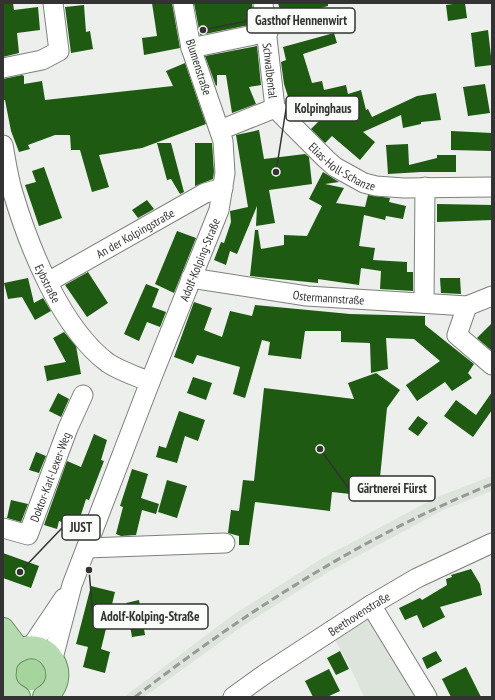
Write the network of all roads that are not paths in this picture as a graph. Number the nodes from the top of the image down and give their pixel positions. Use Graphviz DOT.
graph roads {
  1 [pos="52,3"];
  2 [pos="182,3"];
  3 [pos="263,3"];
  4 [pos="268,32"];
  5 [pos="191,48"];
  6 [pos="3,68"];
  7 [pos="275,108"];
  8 [pos="220,130"];
  9 [pos="3,145"];
  10 [pos="425,187"];
  11 [pos="492,187"];
  12 [pos="223,188"];
  13 [pos="191,278"];
  14 [pos="48,282"];
  15 [pos="492,296"];
  16 [pos="424,303"];
  17 [pos="467,306"];
  18 [pos="492,365"];
  19 [pos="150,382"];
  20 [pos="82,395"];
  21 [pos="3,528"];
  22 [pos="225,543"];
  23 [pos="492,544"];
  24 [pos="87,548"];
  25 [pos="72,585"];
  26 [pos="371,606"];
  27 [pos="3,629"];
  28 [pos="25,648"];
  29 [pos="52,658"];
  30 [pos="4,681"];
  31 [pos="50,695"];
  32 [pos="19,697"];
  33 [pos="233,697"];
  34 [pos="427,697"];
  1 -- 6 [label="street"];
  2 -- 5 [label="street, Blumenstraße"];
  3 -- 4 [label="street, Schwalbental"];
  4 -- 5 [label="street"];
  4 -- 7 [label="street, Schwalbental"];
  5 -- 8 [label="street, Blumenstraße"];
  7 -- 8 [label="street"];
  7 -- 10 [label="street, Elias-Holl-Schanze"];
  8 -- 12 [label="street, Adolf-Kolping-Straße"];
  9 -- 14 [label="street, Eybstraße"];
  10 -- 11 [label="street, Elias-Holl-Schanze"];
  10 -- 16 [label="street"];
  12 -- 13 [label="street, Adolf-Kolping-Straße"];
  12 -- 14 [label="street, An der Kolpingstraße"];
  13 -- 16 [label="street, Ostermannstraße"];
  13 -- 19 [label="street, Adolf-Kolping-Straße"];
  14 -- 19 [label="street, Eybstraße"];
  15 -- 17 [label="street, Ostermannstraße"];
  16 -- 17 [label="street, Ostermannstraße"];
  17 -- 18 [label="street"];
  19 -- 24 [label="street, Adolf-Kolping-Straße"];
  20 -- 21 [label="street, Doktor-Karl-Lexer-Weg"];
  22 -- 24 [label="street"];
  23 -- 26 [label="street, Beethovenstraße"];
  24 -- 25 [label="street, Adolf-Kolping-Straße"];
  25 -- 28 [label="street, Adolf-Kolping-Straße"];
  25 -- 29 [label="street, Adolf-Kolping-Straße"];
  26 -- 33 [label="street, Beethovenstraße"];
  26 -- 34 [label="street"];
  27 -- 28 [label="main road"];
  28 -- 29 [label="main road"];
  28 -- 30 [label="main road"];
  29 -- 31 [label="main road"];
  30 -- 32 [label="main road"];
}
